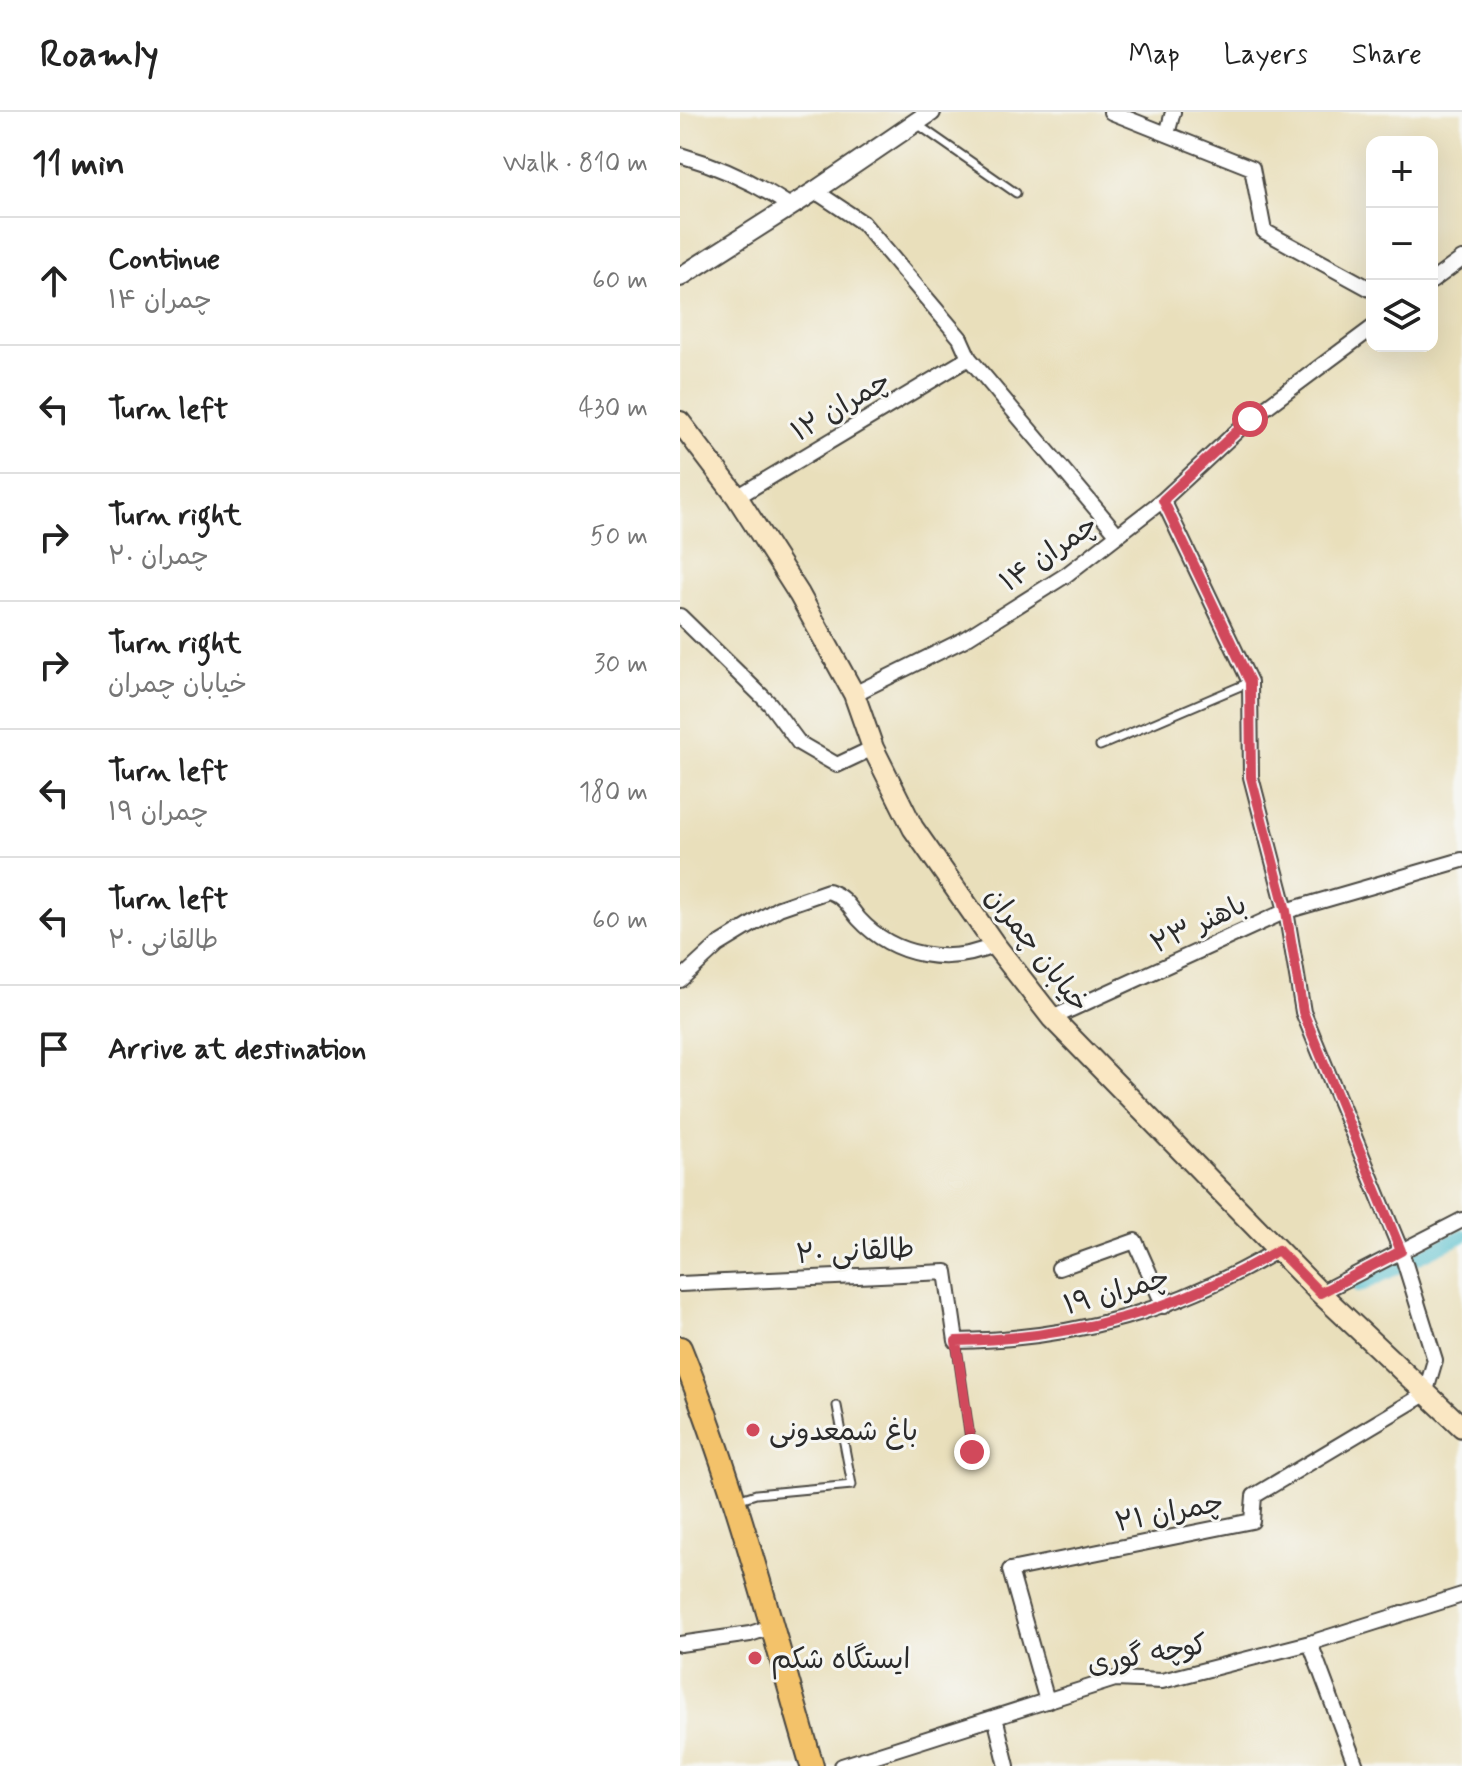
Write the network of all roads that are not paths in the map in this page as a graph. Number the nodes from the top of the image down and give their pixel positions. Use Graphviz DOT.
graph roads {
  1 [pos="931,112"];
  2 [pos="1111,112"];
  3 [pos="1173,112"];
  4 [pos="915,123"];
  5 [pos="1167,134"];
  6 [pos="680,155"];
  7 [pos="815,191"];
  8 [pos="1016,193"];
  9 [pos="792,207"];
  10 [pos="1462,259"];
  11 [pos="680,277"];
  12 [pos="1433,280"];
  13 [pos="1366,287"];
  14 [pos="1366,332"];
  15 [pos="969,358"];
  16 [pos="680,422"];
  17 [pos="737,497"];
  18 [pos="1163,500"];
  19 [pos="1118,535"];
  20 [pos="680,616"];
  21 [pos="1250,682"];
  22 [pos="854,694"];
  23 [pos="1100,746"];
  24 [pos="873,748"];
  25 [pos="1462,860"];
  26 [pos="1286,911"];
  27 [pos="995,945"];
  28 [pos="680,980"];
  29 [pos="1052,1018"];
  30 [pos="1462,1220"];
  31 [pos="1278,1250"];
  32 [pos="1401,1251"];
  33 [pos="1059,1268"];
  34 [pos="680,1284"];
  35 [pos="1320,1293"];
  36 [pos="1164,1306"];
  37 [pos="956,1341"];
  38 [pos="680,1348"];
  39 [pos="1425,1394"];
  40 [pos="837,1406"];
  41 [pos="1462,1427"];
  42 [pos="972,1452"];
  43 [pos="735,1501"];
  44 [pos="1462,1595"];
  45 [pos="771,1627"];
  46 [pos="1310,1643"];
  47 [pos="680,1644"];
  48 [pos="1047,1701"];
  49 [pos="995,1717"];
  50 [pos="812,1766"];
  51 [pos="842,1766"];
  52 [pos="1007,1766"];
  53 [pos="1356,1766"];
  1 -- 4 [label="street"];
  2 -- 5 [label="street"];
  3 -- 5 [label="street"];
  4 -- 7 [label="street"];
  4 -- 8 [label="lane"];
  5 -- 13 [label="street"];
  6 -- 9 [label="street"];
  7 -- 9 [label="street"];
  7 -- 15 [label="street"];
  9 -- 11 [label="street"];
  10 -- 12 [label="street"];
  14 -- 18 [label="street, چمران ۱۴"];
  15 -- 17 [label="street, چمران ۱۲"];
  15 -- 19 [label="street"];
  16 -- 17 [label="main road, خیابان چمران"];
  17 -- 22 [label="main road, خیابان چمران"];
  18 -- 19 [label="street, چمران ۱۴"];
  18 -- 21 [label="street"];
  19 -- 22 [label="street, چمران ۱۴"];
  20 -- 24 [label="street"];
  21 -- 23 [label="lane"];
  21 -- 26 [label="street"];
  22 -- 24 [label="main road, خیابان چمران"];
  24 -- 27 [label="main road, خیابان چمران"];
  25 -- 26 [label="street, باهنر ۲۳"];
  26 -- 29 [label="street, باهنر ۲۳"];
  26 -- 32 [label="street"];
  27 -- 28 [label="street"];
  27 -- 29 [label="main road, خیابان چمران"];
  29 -- 31 [label="main road, خیابان چمران"];
  30 -- 32 [label="street"];
  31 -- 35 [label="main road, خیابان چمران"];
  31 -- 36 [label="street, چمران ۱۹"];
  32 -- 35 [label="street"];
  32 -- 39 [label="street"];
  33 -- 36 [label="street"];
  34 -- 37 [label="street, طالقانی ۲۰"];
  35 -- 39 [label="main road, خیابان چمران"];
  36 -- 37 [label="street, چمران ۱۹"];
  37 -- 42 [label="lane, طالقانی ۲۰"];
  38 -- 43 [label="main road"];
  39 -- 41 [label="main road, خیابان چمران"];
  39 -- 48 [label="street, چمران ۲۱"];
  40 -- 43 [label="lane"];
  43 -- 45 [label="main road"];
  44 -- 46 [label="street, کوچه گوری"];
  45 -- 47 [label="street"];
  45 -- 50 [label="main road"];
  46 -- 48 [label="street, کوچه گوری"];
  46 -- 53 [label="street"];
  48 -- 49 [label="street, کوچه گوری"];
  49 -- 51 [label="street, کوچه گوری"];
  49 -- 52 [label="street"];
}
